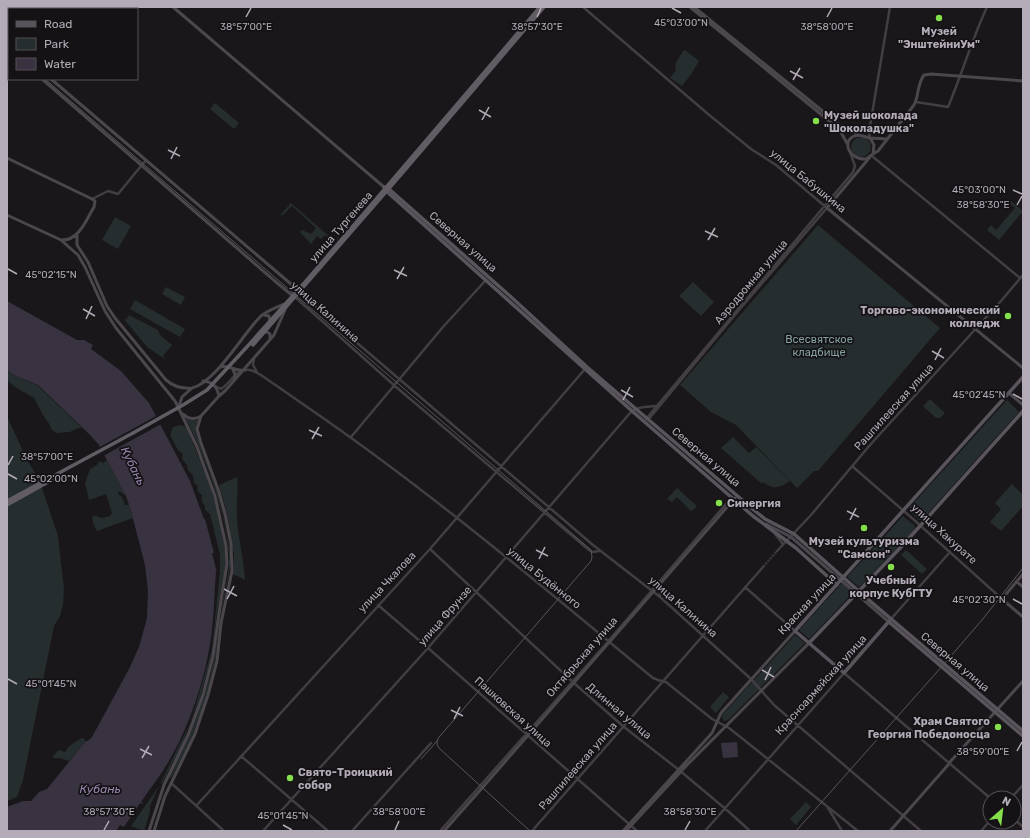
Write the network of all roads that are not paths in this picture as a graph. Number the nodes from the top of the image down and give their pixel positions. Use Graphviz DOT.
graph roads {
  1 [pos="173,7"];
  2 [pos="540,7"];
  3 [pos="544,7"];
  4 [pos="583,7"];
  5 [pos="690,7"];
  6 [pos="694,7"];
  7 [pos="890,7"];
  8 [pos="988,7"];
  9 [pos="960,76"];
  10 [pos="43,80"];
  11 [pos="52,80"];
  12 [pos="1023,81"];
  13 [pos="916,102"];
  14 [pos="869,132"];
  15 [pos="859,135"];
  16 [pos="864,136"];
  17 [pos="870,138"];
  18 [pos="887,139"];
  19 [pos="848,145"];
  20 [pos="850,152"];
  21 [pos="872,156"];
  22 [pos="7,158"];
  23 [pos="146,160"];
  24 [pos="142,165"];
  25 [pos="386,189"];
  26 [pos="102,195"];
  27 [pos="92,199"];
  28 [pos="95,203"];
  29 [pos="826,207"];
  30 [pos="7,215"];
  31 [pos="77,235"];
  32 [pos="61,240"];
  33 [pos="1023,275"];
  34 [pos="1020,278"];
  35 [pos="485,281"];
  36 [pos="299,291"];
  37 [pos="294,297"];
  38 [pos="514,300"];
  39 [pos="288,302"];
  40 [pos="511,304"];
  41 [pos="285,310"];
  42 [pos="262,315"];
  43 [pos="270,321"];
  44 [pos="975,328"];
  45 [pos="263,333"];
  46 [pos="269,341"];
  47 [pos="246,348"];
  48 [pos="234,349"];
  49 [pos="254,358"];
  50 [pos="218,368"];
  51 [pos="232,368"];
  52 [pos="586,368"];
  53 [pos="1023,368"];
  54 [pos="245,370"];
  55 [pos="235,374"];
  56 [pos="259,374"];
  57 [pos="1023,378"];
  58 [pos="400,380"];
  59 [pos="203,381"];
  60 [pos="234,381"];
  61 [pos="214,385"];
  62 [pos="395,385"];
  63 [pos="193,388"];
  64 [pos="1010,393"];
  65 [pos="219,396"];
  66 [pos="1023,405"];
  67 [pos="656,406"];
  68 [pos="179,410"];
  69 [pos="634,410"];
  70 [pos="1023,411"];
  71 [pos="201,416"];
  72 [pos="646,420"];
  73 [pos="350,437"];
  74 [pos="852,466"];
  75 [pos="501,467"];
  76 [pos="63,470"];
  77 [pos="496,472"];
  78 [pos="736,494"];
  79 [pos="733,498"];
  80 [pos="7,501"];
  81 [pos="7,505"];
  82 [pos="549,508"];
  83 [pos="904,511"];
  84 [pos="544,513"];
  85 [pos="457,517"];
  86 [pos="761,521"];
  87 [pos="921,526"];
  88 [pos="771,530"];
  89 [pos="792,535"];
  90 [pos="787,541"];
  91 [pos="783,545"];
  92 [pos="430,549"];
  93 [pos="600,551"];
  94 [pos="777,551"];
  95 [pos="950,552"];
  96 [pos="506,558"];
  97 [pos="763,567"];
  98 [pos="1023,574"];
  99 [pos="843,579"];
  100 [pos="1017,582"];
  101 [pos="660,584"];
  102 [pos="837,585"];
  103 [pos="746,587"];
  104 [pos="1023,587"];
  105 [pos="652,591"];
  106 [pos="857,592"];
  107 [pos="476,593"];
  108 [pos="660,597"];
  109 [pos="1002,599"];
  110 [pos="378,605"];
  111 [pos="1023,617"];
  112 [pos="890,621"];
  113 [pos="795,631"];
  114 [pos="702,636"];
  115 [pos="609,641"];
  116 [pos="809,643"];
  117 [pos="428,648"];
  118 [pos="844,673"];
  119 [pos="751,680"];
  120 [pos="664,681"];
  121 [pos="1023,681"];
  122 [pos="573,682"];
  123 [pos="761,691"];
  124 [pos="997,711"];
  125 [pos="716,722"];
  126 [pos="798,726"];
  127 [pos="624,727"];
  128 [pos="725,727"];
  129 [pos="1023,731"];
  130 [pos="527,735"];
  131 [pos="1023,736"];
  132 [pos="431,744"];
  133 [pos="241,756"];
  134 [pos="768,760"];
  135 [pos="948,764"];
  136 [pos="680,771"];
  137 [pos="577,779"];
  138 [pos="166,780"];
  139 [pos="171,783"];
  140 [pos="982,792"];
  141 [pos="292,799"];
  142 [pos="196,806"];
  143 [pos="827,806"];
  144 [pos="725,809"];
  145 [pos="904,816"];
  146 [pos="849,824"];
  147 [pos="630,825"];
  148 [pos="149,831"];
  149 [pos="154,831"];
  150 [pos="224,831"];
  151 [pos="263,831"];
  152 [pos="328,831"];
  153 [pos="352,831"];
  154 [pos="440,831"];
  155 [pos="444,831"];
  156 [pos="532,831"];
  157 [pos="625,831"];
  158 [pos="637,831"];
  159 [pos="705,831"];
  160 [pos="750,831"];
  161 [pos="842,831"];
  162 [pos="854,831"];
  163 [pos="858,831"];
  164 [pos="890,831"];
  165 [pos="921,831"];
  1 -- 25 [label="main road, Северная улица"];
  2 -- 25 [label="highway, улица Тургенева"];
  3 -- 25 [label="highway, улица Тургенева"];
  4 -- 29 [label="street, улица Бабушкина"];
  5 -- 19 [label="main road"];
  6 -- 15 [label="main road"];
  7 -- 14 [label="street"];
  8 -- 9 [label="street"];
  9 -- 12 [label="main road"];
  9 -- 13 [label="main road"];
  9 -- 13 [label="street"];
  10 -- 24 [label="main road, улица Калинина"];
  11 -- 23 [label="main road, улица Калинина"];
  13 -- 18 [label="main road, Аэродромная улица"];
  14 -- 16 [label="street"];
  14 -- 17 [label="street"];
  15 -- 16 [label="main road"];
  15 -- 19 [label="main road"];
  16 -- 17 [label="main road"];
  17 -- 18 [label="main road"];
  17 -- 21 [label="main road"];
  18 -- 21 [label="main road, Аэродромная улица"];
  19 -- 20 [label="main road"];
  20 -- 21 [label="main road"];
  20 -- 29 [label="street, Аэродромная улица"];
  21 -- 29 [label="main road, Аэродромная улица"];
  21 -- 34 [label="street"];
  22 -- 27 [label="main road"];
  23 -- 24 [label="street"];
  23 -- 36 [label="main road, улица Калинина"];
  24 -- 26 [label="street"];
  24 -- 37 [label="main road, улица Калинина"];
  25 -- 35 [label="main road, Северная улица"];
  25 -- 36 [label="highway, улица Тургенева"];
  25 -- 38 [label="main road, Северная улица"];
  26 -- 27 [label="street"];
  26 -- 28 [label="street"];
  27 -- 28 [label="main road"];
  28 -- 31 [label="main road"];
  29 -- 44 [label="main road, улица Бабушкина"];
  29 -- 67 [label="street, Аэродромная улица"];
  29 -- 72 [label="street, Аэродромная улица"];
  30 -- 32 [label="main road"];
  31 -- 32 [label="main road"];
  31 -- 63 [label="main road"];
  32 -- 68 [label="main road"];
  33 -- 34 [label="street, Рашпилевская улица"];
  34 -- 44 [label="street, Рашпилевская улица"];
  35 -- 40 [label="main road, Северная улица"];
  35 -- 58 [label="street"];
  36 -- 37 [label="highway, улица Тургенева"];
  36 -- 58 [label="street, улица Калинина"];
  37 -- 39 [label="highway, улица Тургенева"];
  37 -- 41 [label="highway, улица Тургенева"];
  37 -- 62 [label="street, улица Калинина"];
  38 -- 40 [label="main road"];
  38 -- 52 [label="main road, Северная улица"];
  39 -- 42 [label="main road"];
  39 -- 43 [label="highway, улица Тургенева"];
  40 -- 52 [label="main road, Северная улица"];
  41 -- 45 [label="highway, улица Тургенева"];
  41 -- 46 [label="main road"];
  42 -- 43 [label="main road"];
  42 -- 48 [label="main road"];
  43 -- 47 [label="highway, улица Тургенева"];
  44 -- 53 [label="main road, улица Бабушкина"];
  44 -- 74 [label="street, Рашпилевская улица"];
  45 -- 46 [label="main road"];
  45 -- 47 [label="highway, улица Тургенева"];
  46 -- 49 [label="main road"];
  47 -- 76 [label="highway, улица Тургенева, bridge"];
  48 -- 50 [label="main road"];
  48 -- 51 [label="main road"];
  49 -- 54 [label="main road"];
  49 -- 56 [label="street"];
  50 -- 51 [label="main road"];
  50 -- 59 [label="main road"];
  51 -- 54 [label="main road"];
  51 -- 55 [label="main road"];
  52 -- 69 [label="main road, Северная улица"];
  52 -- 75 [label="street, улица Чкалова"];
  54 -- 55 [label="street"];
  54 -- 56 [label="street, улица Будённого"];
  54 -- 60 [label="main road"];
  55 -- 60 [label="main road"];
  55 -- 61 [label="street"];
  56 -- 73 [label="street, улица Будённого"];
  57 -- 64 [label="main road, Красная улица"];
  58 -- 62 [label="street"];
  58 -- 75 [label="street, улица Калинина"];
  59 -- 61 [label="main road"];
  59 -- 63 [label="main road"];
  60 -- 65 [label="main road"];
  61 -- 65 [label="main road"];
  62 -- 73 [label="street"];
  62 -- 77 [label="street, улица Калинина"];
  63 -- 68 [label="main road"];
  64 -- 66 [label="main road"];
  64 -- 83 [label="main road, Красная улица"];
  65 -- 71 [label="main road"];
  67 -- 69 [label="street"];
  67 -- 72 [label="street, Аэродромная улица"];
  68 -- 71 [label="main road"];
  68 -- 138 [label="main road"];
  69 -- 72 [label="main road, Северная улица"];
  69 -- 82 [label="street, улица Фрунзе"];
  70 -- 87 [label="main road, Красная улица"];
  71 -- 139 [label="main road"];
  72 -- 78 [label="main road, Северная улица"];
  72 -- 79 [label="main road, Северная улица"];
  73 -- 85 [label="street, улица Будённого"];
  74 -- 83 [label="street, улица Хакурате"];
  74 -- 89 [label="street, Рашпилевская улица"];
  75 -- 77 [label="street, улица Чкалова"];
  75 -- 82 [label="street, улица Калинина"];
  76 -- 80 [label="highway"];
  76 -- 81 [label="highway"];
  77 -- 84 [label="street, улица Калинина"];
  77 -- 85 [label="street, улица Чкалова"];
  78 -- 79 [label="main road, Октябрьская улица"];
  78 -- 89 [label="main road, Северная улица"];
  79 -- 86 [label="main road, Северная улица"];
  79 -- 101 [label="main road, Октябрьская улица"];
  79 -- 105 [label="street, Октябрьская улица"];
  82 -- 84 [label="street, улица Фрунзе"];
  82 -- 93 [label="street, улица Калинина"];
  83 -- 87 [label="street, улица Хакурате"];
  83 -- 99 [label="main road, Красная улица"];
  84 -- 93 [label="street, улица Калинина"];
  84 -- 96 [label="street, улица Фрунзе"];
  85 -- 92 [label="street, улица Чкалова"];
  85 -- 96 [label="street, улица Будённого"];
  86 -- 88 [label="main road, Северная улица"];
  86 -- 89 [label="main road, Северная улица"];
  87 -- 95 [label="street, улица Хакурате"];
  87 -- 106 [label="main road, Красная улица"];
  88 -- 90 [label="main road, Северная улица"];
  88 -- 91 [label="street, Северная улица"];
  89 -- 90 [label="street, Рашпилевская улица"];
  89 -- 99 [label="main road, Северная улица"];
  90 -- 91 [label="street, Рашпилевская улица"];
  90 -- 102 [label="main road, Северная улица"];
  91 -- 94 [label="street, Рашпилевская улица"];
  92 -- 107 [label="street, Длинная улица"];
  92 -- 110 [label="street, улица Чкалова"];
  93 -- 105 [label="street, улица Калинина"];
  95 -- 109 [label="street, улица Хакурате"];
  95 -- 112 [label="street, Красноармейская улица"];
  96 -- 107 [label="street, улица Фрунзе"];
  96 -- 115 [label="street, улица Будённого"];
  97 -- 103 [label="street, Рашпилевская улица"];
  98 -- 100 [label="main road"];
  99 -- 102 [label="main road, Красная улица"];
  99 -- 106 [label="main road, Северная улица"];
  100 -- 104 [label="main road"];
  100 -- 109 [label="main road"];
  101 -- 105 [label="main road, Октябрьская улица"];
  101 -- 108 [label="street"];
  102 -- 113 [label="main road, Красная улица"];
  103 -- 113 [label="street"];
  103 -- 114 [label="street, Рашпилевская улица"];
  105 -- 108 [label="street, улица Калинина"];
  105 -- 115 [label="main road, Октябрьская улица"];
  106 -- 112 [label="main road, Северная улица"];
  106 -- 116 [label="main road, Красная улица"];
  107 -- 117 [label="street, улица Фрунзе"];
  107 -- 122 [label="street, Длинная улица"];
  108 -- 114 [label="street, улица Калинина"];
  109 -- 111 [label="main road, улица Хакурате"];
  110 -- 117 [label="street, Пашковская улица"];
  110 -- 133 [label="street, улица Чкалова"];
  112 -- 118 [label="main road, Красноармейская улица"];
  112 -- 124 [label="main road, Северная улица"];
  113 -- 116 [label="main road"];
  113 -- 119 [label="main road, Красная улица"];
  114 -- 119 [label="street, улица Калинина"];
  114 -- 120 [label="street, Рашпилевская улица"];
  115 -- 120 [label="street, улица Будённого"];
  115 -- 122 [label="main road, Октябрьская улица"];
  116 -- 118 [label="main road"];
  116 -- 123 [label="main road, Красная улица"];
  117 -- 130 [label="street, Пашковская улица"];
  117 -- 141 [label="street, улица Фрунзе"];
  118 -- 126 [label="street, Красноармейская улица"];
  118 -- 135 [label="street"];
  119 -- 123 [label="street, улица Калинина"];
  119 -- 125 [label="main road, Красная улица"];
  120 -- 125 [label="street, улица Будённого"];
  120 -- 127 [label="street, Рашпилевская улица"];
  121 -- 124 [label="main road"];
  122 -- 127 [label="street, Длинная улица"];
  122 -- 130 [label="main road, Октябрьская улица"];
  123 -- 126 [label="street, улица Калинина"];
  123 -- 128 [label="main road, Красная улица"];
  124 -- 129 [label="main road, Северная улица"];
  124 -- 131 [label="main road, Северная улица"];
  124 -- 135 [label="main road"];
  125 -- 128 [label="street, улица Будённого"];
  125 -- 136 [label="main road, Красная улица"];
  126 -- 134 [label="street, Красноармейская улица"];
  126 -- 145 [label="street, улица Калинина"];
  127 -- 136 [label="street, Длинная улица"];
  127 -- 137 [label="street, Рашпилевская улица"];
  128 -- 134 [label="street, улица Будённого"];
  128 -- 136 [label="main road, Красная улица"];
  130 -- 137 [label="street, Пашковская улица"];
  130 -- 154 [label="street, Октябрьская улица"];
  130 -- 155 [label="main road, Октябрьская улица"];
  132 -- 153 [label="street"];
  133 -- 141 [label="street"];
  133 -- 142 [label="street, улица Чкалова"];
  134 -- 143 [label="street, улица Будённого"];
  134 -- 144 [label="street, Красноармейская улица"];
  135 -- 140 [label="street"];
  135 -- 145 [label="main road"];
  136 -- 144 [label="street, Длинная улица"];
  136 -- 147 [label="main road, Красная улица"];
  137 -- 147 [label="street, Пашковская улица"];
  137 -- 156 [label="street, Рашпилевская улица"];
  138 -- 139 [label="main road"];
  138 -- 148 [label="main road"];
  139 -- 142 [label="street"];
  139 -- 149 [label="main road"];
  141 -- 151 [label="street, улица Фрунзе"];
  141 -- 152 [label="street"];
  142 -- 150 [label="street"];
  143 -- 146 [label="street, улица Будённого"];
  143 -- 161 [label="street, улица Будённого"];
  144 -- 159 [label="street, Красноармейская улица"];
  144 -- 160 [label="street, Длинная улица"];
  145 -- 164 [label="main road"];
  145 -- 165 [label="street, улица Калинина"];
  146 -- 162 [label="street, улица Будённого"];
  146 -- 163 [label="street, улица Будённого"];
  147 -- 157 [label="main road, Красная улица"];
  147 -- 158 [label="street, Пашковская улица"];
}
